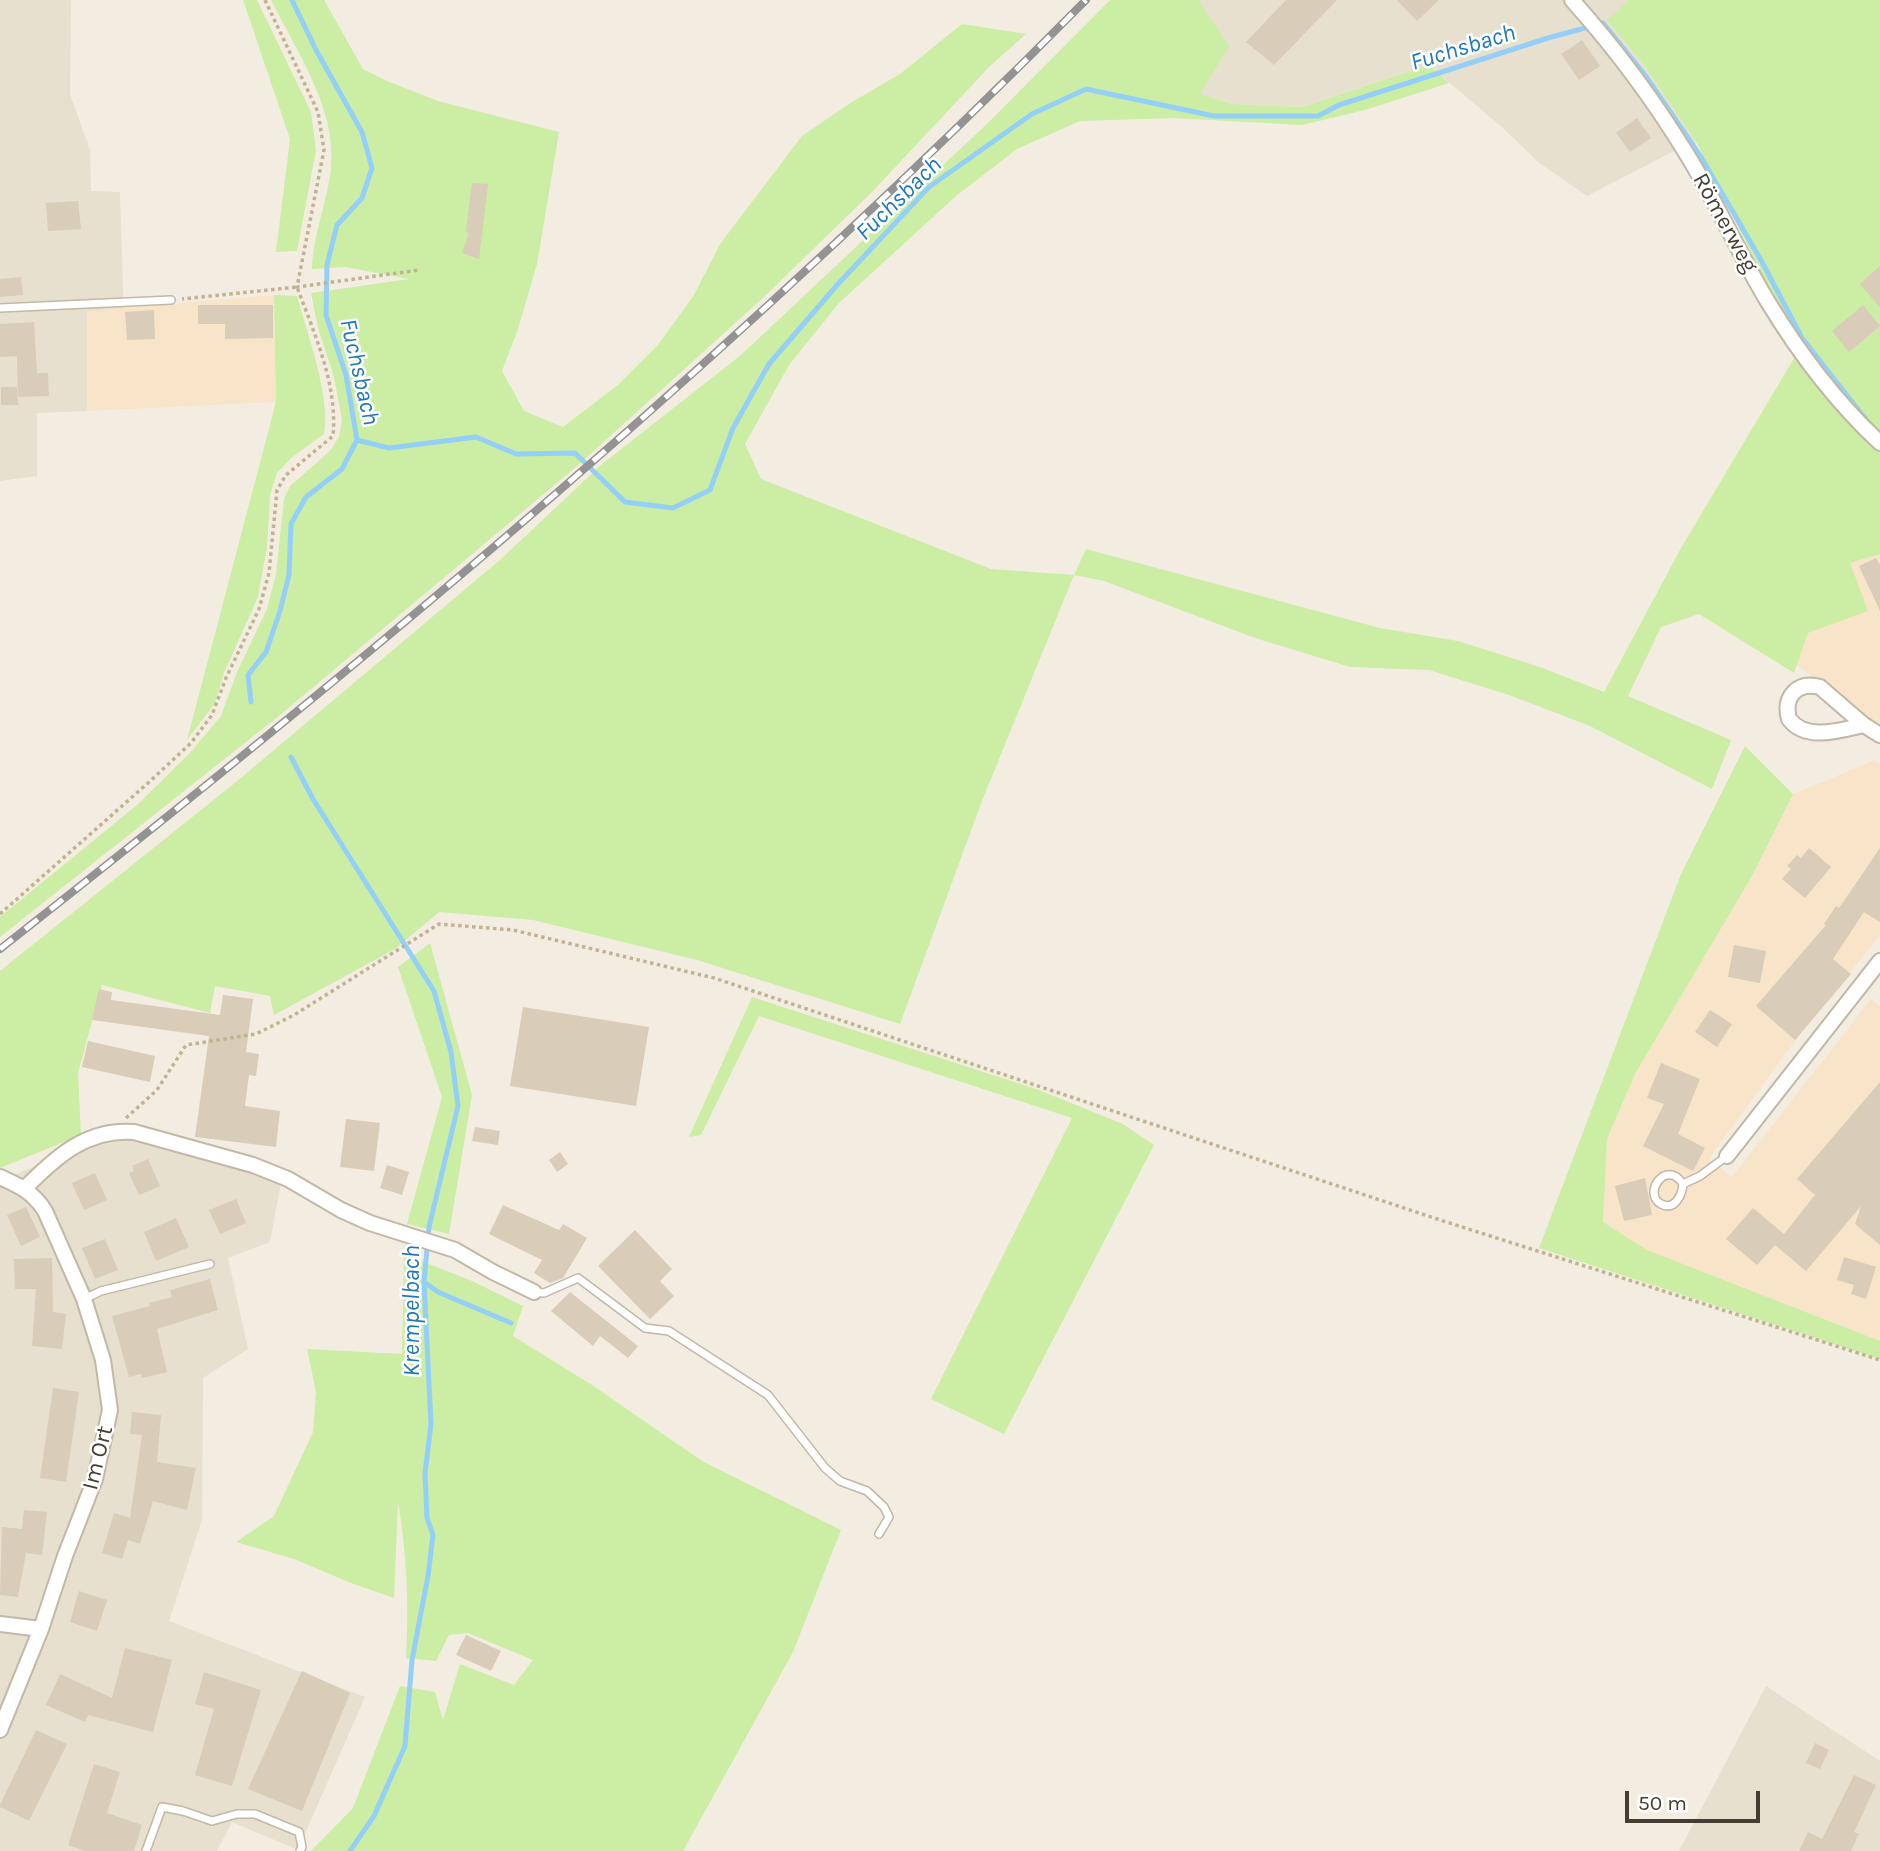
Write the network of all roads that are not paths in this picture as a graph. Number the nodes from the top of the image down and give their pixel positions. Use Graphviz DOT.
graph roads {
  1 [pos="1572,0"];
  2 [pos="171,300"];
  3 [pos="0,308"];
  4 [pos="1880,443"];
  5 [pos="1864,725"];
  6 [pos="1880,735"];
  7 [pos="1880,961"];
  8 [pos="1867,976"];
  9 [pos="1880,987"];
  10 [pos="1727,1156"];
  11 [pos="0,1177"];
  12 [pos="1683,1184"];
  13 [pos="25,1188"];
  14 [pos="210,1264"];
  15 [pos="534,1292"];
  16 [pos="84,1299"];
  17 [pos="878,1534"];
  18 [pos="0,1624"];
  19 [pos="41,1629"];
  20 [pos="0,1730"];
  21 [pos="146,1851"];
  22 [pos="300,1851"];
  1 -- 4 [label="street, Römerweg"];
  2 -- 3 [label="lane"];
  5 -- 5 [label="street"];
  5 -- 6 [label="street"];
  7 -- 8 [label="street"];
  8 -- 9 [label="street"];
  8 -- 10 [label="street"];
  10 -- 12 [label="lane"];
  11 -- 13 [label="street, Im Ort"];
  12 -- 12 [label="lane"];
  13 -- 15 [label="street"];
  13 -- 16 [label="street, Im Ort"];
  14 -- 16 [label="lane"];
  15 -- 17 [label="lane"];
  16 -- 19 [label="street, Im Ort"];
  18 -- 19 [label="street"];
  19 -- 20 [label="street, Im Ort"];
  21 -- 22 [label="lane"];
}
